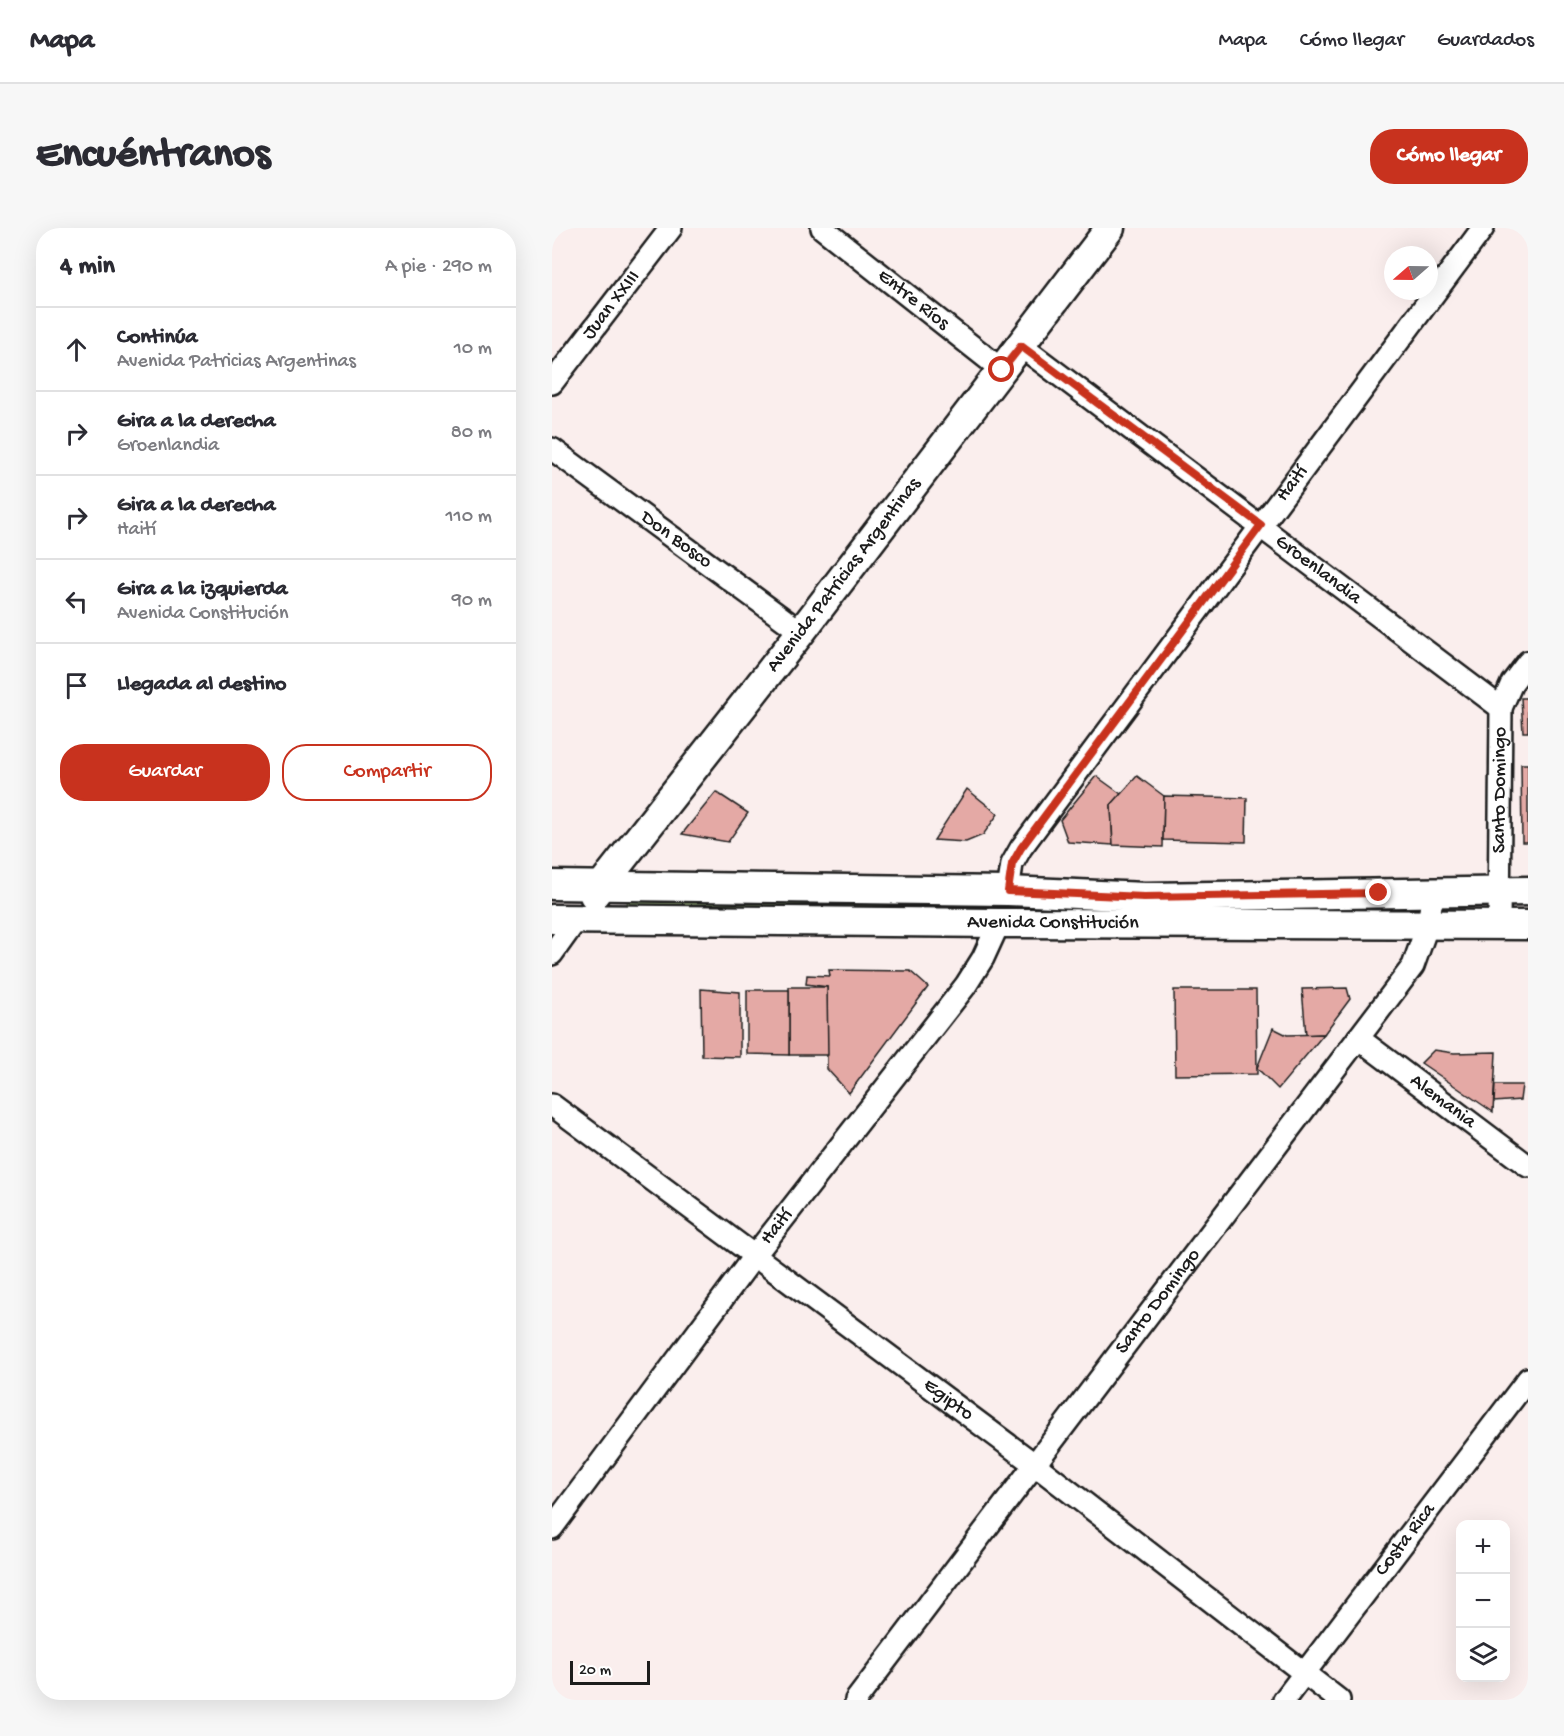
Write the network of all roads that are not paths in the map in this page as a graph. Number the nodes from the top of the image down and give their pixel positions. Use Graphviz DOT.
graph roads {
  1 [pos="671,228"];
  2 [pos="822,228"];
  3 [pos="1110,228"];
  4 [pos="1483,228"];
  5 [pos="1021,346"];
  6 [pos="1002,370"];
  7 [pos="552,383"];
  8 [pos="552,449"];
  9 [pos="1261,525"];
  10 [pos="801,632"];
  11 [pos="1528,662"];
  12 [pos="1501,708"];
  13 [pos="552,885"];
  14 [pos="601,886"];
  15 [pos="1008,891"];
  16 [pos="1499,891"];
  17 [pos="1528,891"];
  18 [pos="1433,892"];
  19 [pos="564,919"];
  20 [pos="999,923"];
  21 [pos="1428,924"];
  22 [pos="1499,925"];
  23 [pos="1528,925"];
  24 [pos="552,954"];
  25 [pos="1358,1038"];
  26 [pos="552,1105"];
  27 [pos="1528,1166"];
  28 [pos="755,1255"];
  29 [pos="1528,1378"];
  30 [pos="1034,1464"];
  31 [pos="552,1528"];
  32 [pos="1304,1673"];
  33 [pos="856,1700"];
  34 [pos="1284,1700"];
  35 [pos="1339,1700"];
  1 -- 7 [label="street, Juan XXIII"];
  2 -- 6 [label="street, Entre Ríos"];
  3 -- 5 [label="main road, Avenida Patricias Argentinas"];
  4 -- 9 [label="street, Haití"];
  5 -- 6 [label="main road, Avenida Patricias Argentinas"];
  5 -- 9 [label="street, Groenlandia"];
  6 -- 10 [label="main road, Avenida Patricias Argentinas"];
  8 -- 10 [label="street, Don Bosco"];
  9 -- 12 [label="street, Groenlandia"];
  9 -- 15 [label="street, Haití"];
  10 -- 14 [label="main road, Avenida Patricias Argentinas"];
  11 -- 12 [label="street, Santo Domingo"];
  12 -- 16 [label="street, Santo Domingo"];
  13 -- 14 [label="main road, Avenida Constitución"];
  14 -- 15 [label="main road, Avenida Constitución"];
  14 -- 19 [label="main road, Avenida Patricias Argentinas"];
  15 -- 18 [label="main road, Avenida Constitución"];
  16 -- 17 [label="main road, Avenida Constitución"];
  16 -- 18 [label="main road, Avenida Constitución"];
  16 -- 22 [label="street, Santo Domingo"];
  18 -- 21 [label="street, Santo Domingo"];
  19 -- 20 [label="main road, Avenida Constitución"];
  19 -- 24 [label="street"];
  20 -- 21 [label="main road, Avenida Constitución"];
  20 -- 28 [label="street, Haití"];
  21 -- 22 [label="main road, Avenida Constitución"];
  21 -- 25 [label="street, Santo Domingo"];
  22 -- 23 [label="main road, Avenida Constitución"];
  25 -- 27 [label="street, Alemania"];
  25 -- 30 [label="street, Santo Domingo"];
  26 -- 28 [label="street, Egipto"];
  28 -- 30 [label="street, Egipto"];
  28 -- 31 [label="street, Haití"];
  29 -- 32 [label="street, Costa Rica"];
  30 -- 32 [label="street, Egipto"];
  30 -- 33 [label="street, Santo Domingo"];
  32 -- 34 [label="street, Costa Rica"];
  32 -- 35 [label="street, Egipto"];
}
